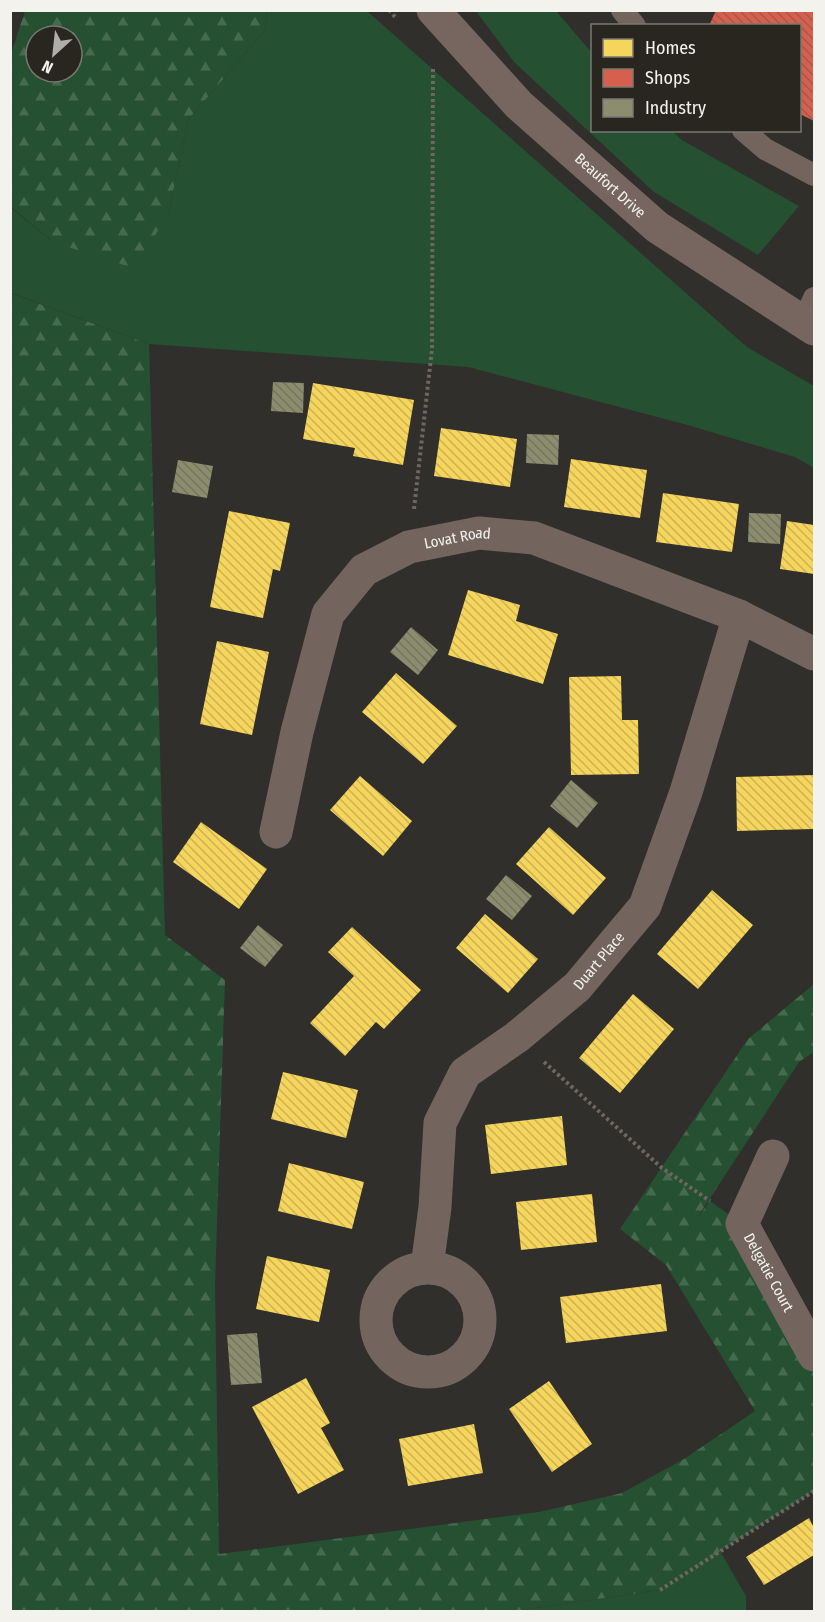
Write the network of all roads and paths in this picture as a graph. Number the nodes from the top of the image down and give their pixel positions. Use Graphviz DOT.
graph roads {
  1 [pos="433,10"];
  2 [pos="622,10"];
  3 [pos="633,24"];
  4 [pos="434,58"];
  5 [pos="744,132"];
  6 [pos="814,175"];
  7 [pos="811,316"];
  8 [pos="409,548"];
  9 [pos="739,616"];
  10 [pos="814,654"];
  11 [pos="276,832"];
  12 [pos="517,1037"];
  13 [pos="772,1156"];
  14 [pos="742,1224"];
  15 [pos="427,1267"];
  16 [pos="814,1355"];
  17 [pos="814,1491"];
  18 [pos="660,1590"];
  1 -- 7 [label="street, Beaufort Drive"];
  2 -- 3 [label="lane"];
  4 -- 8 [label="path"];
  5 -- 6 [label="lane"];
  8 -- 9 [label="street, Lovat Road"];
  8 -- 11 [label="street, Lovat Road"];
  9 -- 10 [label="street, Lovat Road"];
  9 -- 12 [label="street, Duart Place"];
  12 -- 14 [label="path"];
  12 -- 15 [label="street, Duart Place"];
  13 -- 14 [label="street, Delgatie Court"];
  14 -- 16 [label="street, Delgatie Court"];
  17 -- 18 [label="path"];
}
